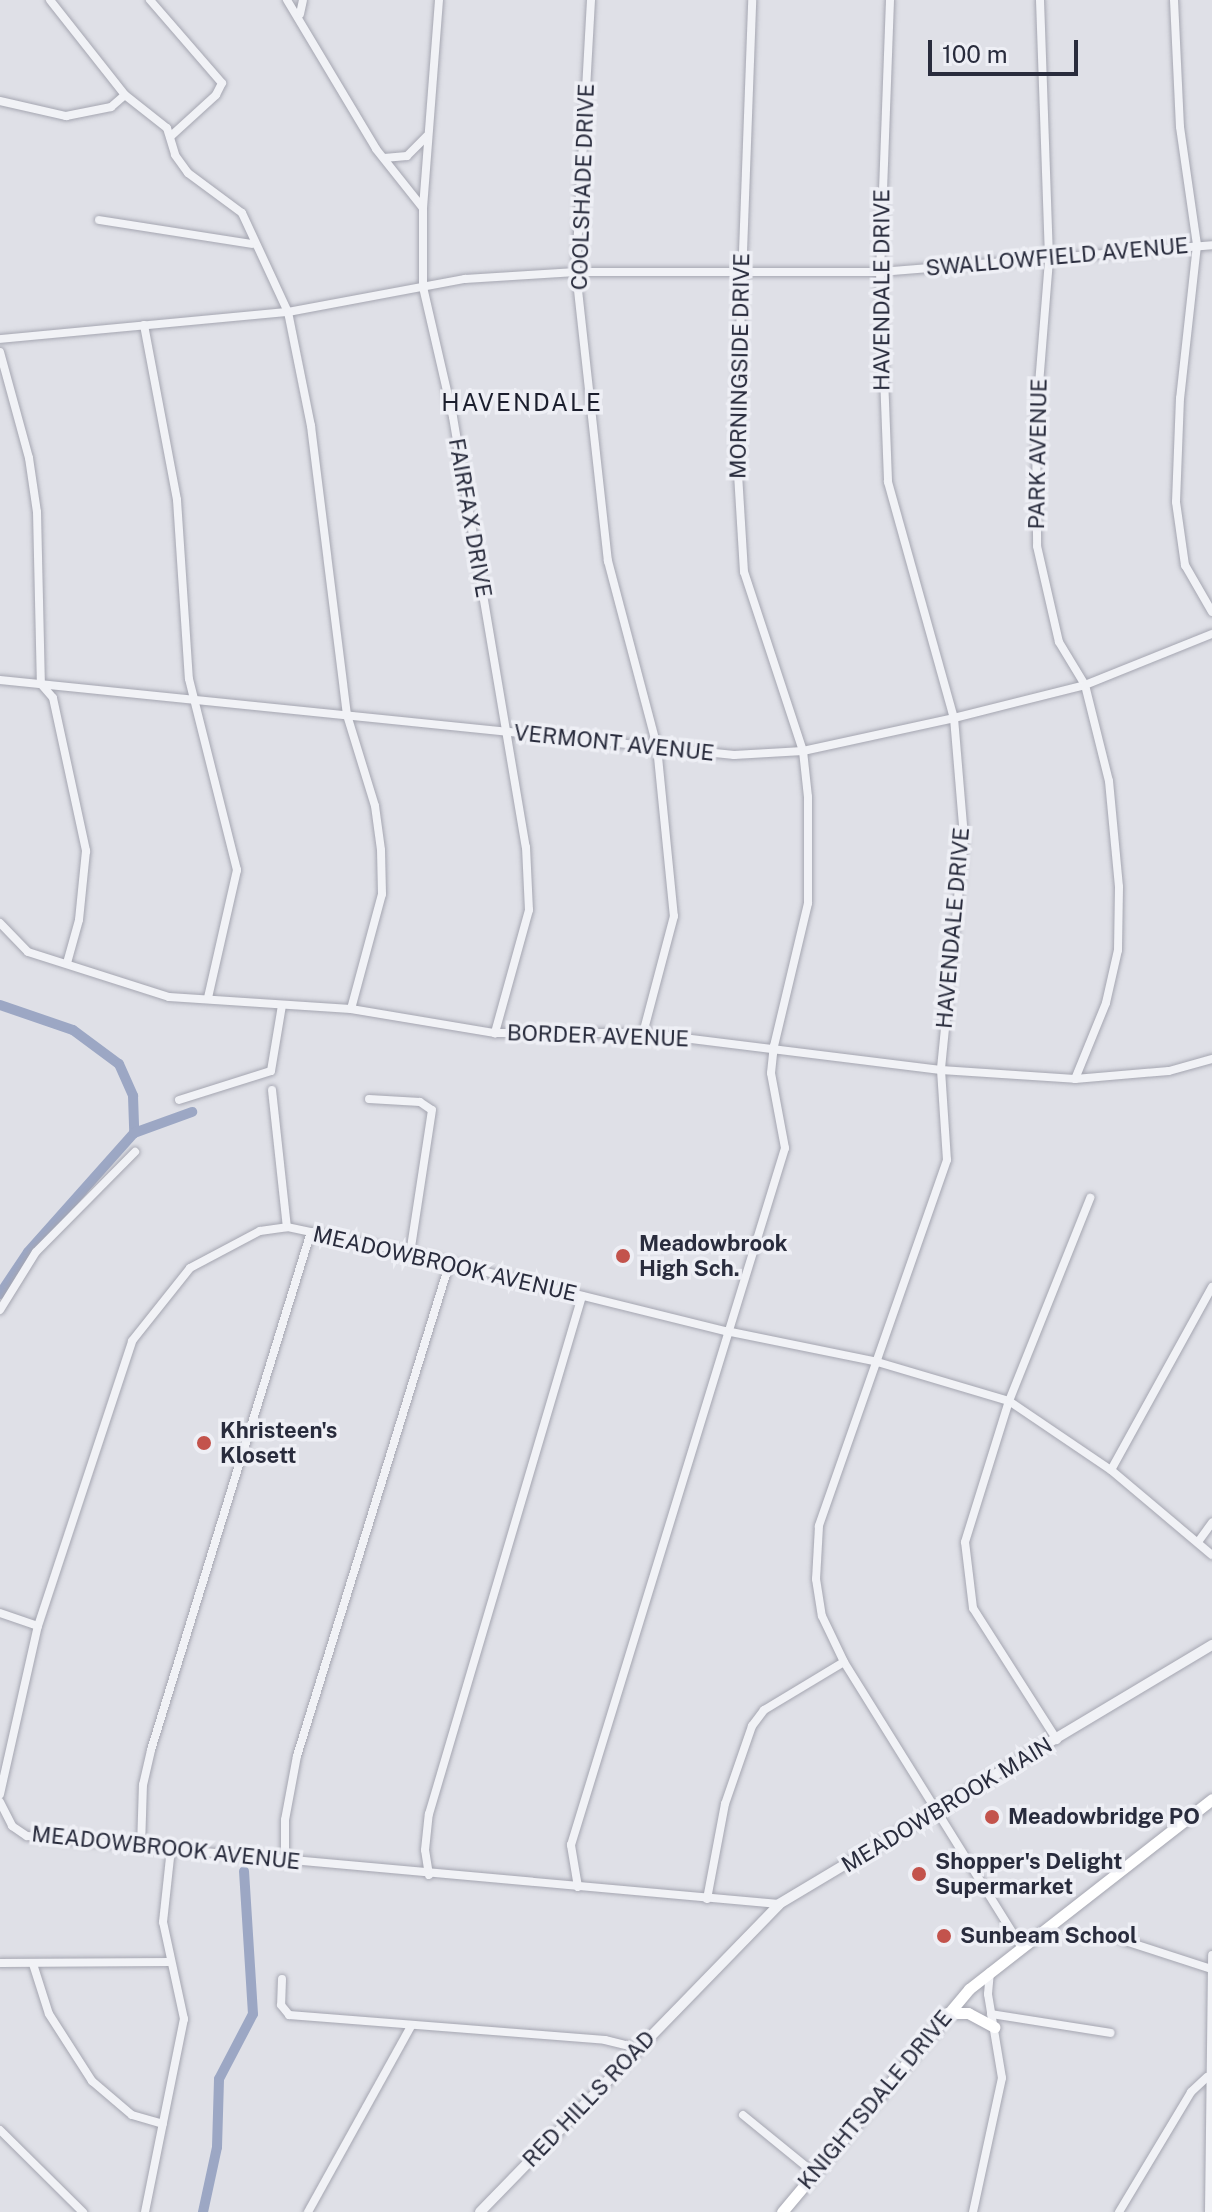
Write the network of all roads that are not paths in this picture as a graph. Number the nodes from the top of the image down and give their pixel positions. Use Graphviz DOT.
graph roads {
  1 [pos="50,0"];
  2 [pos="150,0"];
  3 [pos="287,0"];
  4 [pos="303,0"];
  5 [pos="439,0"];
  6 [pos="591,0"];
  7 [pos="752,0"];
  8 [pos="890,0"];
  9 [pos="1040,0"];
  10 [pos="1174,0"];
  11 [pos="300,14"];
  12 [pos="125,95"];
  13 [pos="0,101"];
  14 [pos="429,132"];
  15 [pos="170,137"];
  16 [pos="384,158"];
  17 [pos="423,209"];
  18 [pos="99,220"];
  19 [pos="252,244"];
  20 [pos="1197,245"];
  21 [pos="1212,245"];
  22 [pos="1049,260"];
  23 [pos="576,272"];
  24 [pos="880,272"];
  25 [pos="741,273"];
  26 [pos="423,287"];
  27 [pos="288,312"];
  28 [pos="144,325"];
  29 [pos="0,339"];
  30 [pos="0,352"];
  31 [pos="1212,612"];
  32 [pos="1212,634"];
  33 [pos="0,680"];
  34 [pos="41,684"];
  35 [pos="1085,685"];
  36 [pos="197,700"];
  37 [pos="347,715"];
  38 [pos="954,718"];
  39 [pos="506,732"];
  40 [pos="657,747"];
  41 [pos="803,751"];
  42 [pos="0,923"];
  43 [pos="67,963"];
  44 [pos="208,998"];
  45 [pos="282,1005"];
  46 [pos="351,1009"];
  47 [pos="495,1033"];
  48 [pos="643,1033"];
  49 [pos="774,1046"];
  50 [pos="1212,1059"];
  51 [pos="941,1070"];
  52 [pos="1075,1079"];
  53 [pos="272,1090"];
  54 [pos="369,1099"];
  55 [pos="179,1100"];
  56 [pos="135,1152"];
  57 [pos="1090,1198"];
  58 [pos="287,1227"];
  59 [pos="311,1232"];
  60 [pos="410,1253"];
  61 [pos="449,1265"];
  62 [pos="1212,1287"];
  63 [pos="582,1296"];
  64 [pos="0,1310"];
  65 [pos="726,1331"];
  66 [pos="874,1361"];
  67 [pos="1009,1401"];
  68 [pos="1111,1470"];
  69 [pos="1212,1523"];
  70 [pos="1198,1542"];
  71 [pos="1212,1555"];
  72 [pos="0,1613"];
  73 [pos="38,1626"];
  74 [pos="1212,1645"];
  75 [pos="844,1662"];
  76 [pos="1057,1740"];
  77 [pos="0,1794"];
  78 [pos="1212,1799"];
  79 [pos="0,1802"];
  80 [pos="937,1812"];
  81 [pos="2,1816"];
  82 [pos="141,1847"];
  83 [pos="171,1848"];
  84 [pos="285,1863"];
  85 [pos="429,1875"];
  86 [pos="578,1887"];
  87 [pos="707,1899"];
  88 [pos="779,1904"];
  89 [pos="1122,1940"];
  90 [pos="1021,1946"];
  91 [pos="1212,1955"];
  92 [pos="171,1962"];
  93 [pos="0,1963"];
  94 [pos="33,1964"];
  95 [pos="1211,1969"];
  96 [pos="990,1972"];
  97 [pos="282,1979"];
  98 [pos="700,1988"];
  99 [pos="946,2013"];
  100 [pos="991,2014"];
  101 [pos="411,2026"];
  102 [pos="994,2027"];
  103 [pos="1111,2033"];
  104 [pos="638,2048"];
  105 [pos="1207,2077"];
  106 [pos="743,2115"];
  107 [pos="163,2124"];
  108 [pos="0,2130"];
  109 [pos="814,2173"];
  110 [pos="83,2212"];
  111 [pos="145,2212"];
  112 [pos="308,2212"];
  113 [pos="480,2212"];
  114 [pos="782,2212"];
  115 [pos="973,2212"];
  116 [pos="1119,2212"];
  117 [pos="1209,2212"];
  1 -- 12 [label="street"];
  2 -- 15 [label="street"];
  3 -- 11 [label="street"];
  4 -- 11 [label="street"];
  5 -- 14 [label="street, FAIRFAX DRIVE"];
  6 -- 23 [label="street, COOLSHADE DRIVE"];
  7 -- 25 [label="street, MORNINGSIDE DRIVE"];
  8 -- 24 [label="street, HAVENDALE DRIVE"];
  9 -- 22 [label="street, PARK AVENUE"];
  10 -- 20 [label="street"];
  11 -- 16 [label="street"];
  12 -- 13 [label="street"];
  12 -- 15 [label="street"];
  14 -- 16 [label="street"];
  14 -- 17 [label="street, FAIRFAX DRIVE"];
  15 -- 19 [label="street"];
  16 -- 17 [label="street"];
  17 -- 26 [label="street, FAIRFAX DRIVE"];
  18 -- 19 [label="street"];
  19 -- 27 [label="street"];
  20 -- 21 [label="street, SWALLOWFIELD AVENUE"];
  20 -- 22 [label="street, SWALLOWFIELD AVENUE"];
  20 -- 31 [label="street"];
  22 -- 24 [label="street, SWALLOWFIELD AVENUE"];
  22 -- 35 [label="street, PARK AVENUE"];
  23 -- 25 [label="street, SWALLOWFIELD AVENUE"];
  23 -- 26 [label="street, SWALLOWFIELD AVENUE"];
  23 -- 40 [label="street, COOLSHADE DRIVE"];
  24 -- 25 [label="street, SWALLOWFIELD AVENUE"];
  24 -- 38 [label="street, HAVENDALE DRIVE"];
  25 -- 41 [label="street, MORNINGSIDE DRIVE"];
  26 -- 27 [label="street"];
  26 -- 39 [label="street, FAIRFAX DRIVE"];
  27 -- 28 [label="street"];
  27 -- 37 [label="street"];
  28 -- 29 [label="street"];
  28 -- 36 [label="street"];
  30 -- 34 [label="street"];
  32 -- 35 [label="street, VERMONT AVENUE"];
  33 -- 34 [label="street, VERMONT AVENUE"];
  34 -- 36 [label="street, VERMONT AVENUE"];
  34 -- 43 [label="street"];
  35 -- 38 [label="street, VERMONT AVENUE"];
  35 -- 52 [label="street, PARK AVENUE"];
  36 -- 37 [label="street, VERMONT AVENUE"];
  36 -- 44 [label="street"];
  37 -- 39 [label="street, VERMONT AVENUE"];
  37 -- 46 [label="street"];
  38 -- 41 [label="street, VERMONT AVENUE"];
  38 -- 51 [label="street, HAVENDALE DRIVE"];
  39 -- 40 [label="street, VERMONT AVENUE"];
  39 -- 47 [label="street, FAIRFAX DRIVE"];
  40 -- 41 [label="street, VERMONT AVENUE"];
  40 -- 48 [label="street, COOLSHADE DRIVE"];
  41 -- 49 [label="street, MORNINGSIDE DRIVE"];
  42 -- 43 [label="street, BORDER AVENUE"];
  43 -- 44 [label="street, BORDER AVENUE"];
  44 -- 45 [label="street, BORDER AVENUE"];
  45 -- 46 [label="street, BORDER AVENUE"];
  45 -- 55 [label="street"];
  46 -- 47 [label="street, BORDER AVENUE"];
  47 -- 48 [label="street, BORDER AVENUE"];
  48 -- 49 [label="street, BORDER AVENUE"];
  49 -- 51 [label="street, BORDER AVENUE"];
  49 -- 65 [label="street, MORNINGSIDE DRIVE"];
  50 -- 52 [label="street, BORDER AVENUE"];
  51 -- 52 [label="street, BORDER AVENUE"];
  51 -- 66 [label="street, HAVENDALE DRIVE"];
  53 -- 58 [label="street"];
  54 -- 60 [label="street"];
  56 -- 64 [label="street"];
  57 -- 67 [label="street"];
  58 -- 59 [label="street, MEADOWBROOK AVENUE"];
  58 -- 73 [label="street, MEADOWBROOK AVENUE"];
  59 -- 60 [label="street, MEADOWBROOK AVENUE"];
  59 -- 82 [label="street"];
  60 -- 61 [label="street, MEADOWBROOK AVENUE"];
  61 -- 63 [label="street, MEADOWBROOK AVENUE"];
  61 -- 84 [label="street"];
  62 -- 68 [label="street"];
  63 -- 65 [label="street, MEADOWBROOK AVENUE"];
  63 -- 85 [label="street"];
  65 -- 66 [label="street, MEADOWBROOK AVENUE"];
  65 -- 86 [label="street, MORNINGSIDE DRIVE"];
  66 -- 67 [label="street, MEADOWBROOK AVENUE"];
  66 -- 75 [label="street, HAVENDALE DRIVE"];
  67 -- 68 [label="street, MEADOWBROOK AVENUE"];
  67 -- 76 [label="street"];
  68 -- 70 [label="street, MEADOWBROOK AVENUE"];
  69 -- 70 [label="street"];
  70 -- 71 [label="street, MEADOWBROOK AVENUE"];
  72 -- 73 [label="street"];
  73 -- 77 [label="street, MEADOWBROOK AVENUE"];
  74 -- 76 [label="street, MEADOWBROOK MAIN"];
  75 -- 80 [label="street, HAVENDALE DRIVE"];
  75 -- 87 [label="street"];
  76 -- 80 [label="street, MEADOWBROOK MAIN"];
  78 -- 90 [label="main road"];
  79 -- 81 [label="street, MEADOWBROOK AVENUE"];
  80 -- 88 [label="street, MEADOWBROOK MAIN"];
  80 -- 90 [label="street, HAVENDALE DRIVE"];
  81 -- 82 [label="street, MEADOWBROOK AVENUE"];
  82 -- 83 [label="street, MEADOWBROOK AVENUE"];
  83 -- 84 [label="street, MEADOWBROOK AVENUE"];
  83 -- 92 [label="street"];
  84 -- 85 [label="street, MEADOWBROOK AVENUE"];
  85 -- 86 [label="street, MEADOWBROOK AVENUE"];
  86 -- 87 [label="street, MEADOWBROOK AVENUE"];
  87 -- 88 [label="street, MEADOWBROOK AVENUE"];
  88 -- 98 [label="street, MEADOWBROOK MAIN"];
  89 -- 95 [label="street"];
  90 -- 96 [label="main road"];
  91 -- 95 [label="street"];
  92 -- 94 [label="street"];
  92 -- 107 [label="street"];
  93 -- 94 [label="street"];
  94 -- 107 [label="street"];
  95 -- 105 [label="street"];
  96 -- 99 [label="main road, KNIGHTSDALE DRIVE"];
  96 -- 100 [label="street"];
  97 -- 101 [label="street"];
  98 -- 104 [label="street, RED HILLS ROAD"];
  99 -- 102 [label="main road"];
  99 -- 109 [label="main road, KNIGHTSDALE DRIVE"];
  100 -- 102 [label="street"];
  100 -- 103 [label="street"];
  101 -- 104 [label="street"];
  101 -- 112 [label="street"];
  102 -- 115 [label="street"];
  104 -- 113 [label="street, RED HILLS ROAD"];
  105 -- 116 [label="street"];
  105 -- 117 [label="street"];
  106 -- 109 [label="street"];
  107 -- 111 [label="street"];
  108 -- 110 [label="street"];
  109 -- 114 [label="main road, KNIGHTSDALE DRIVE"];
}
